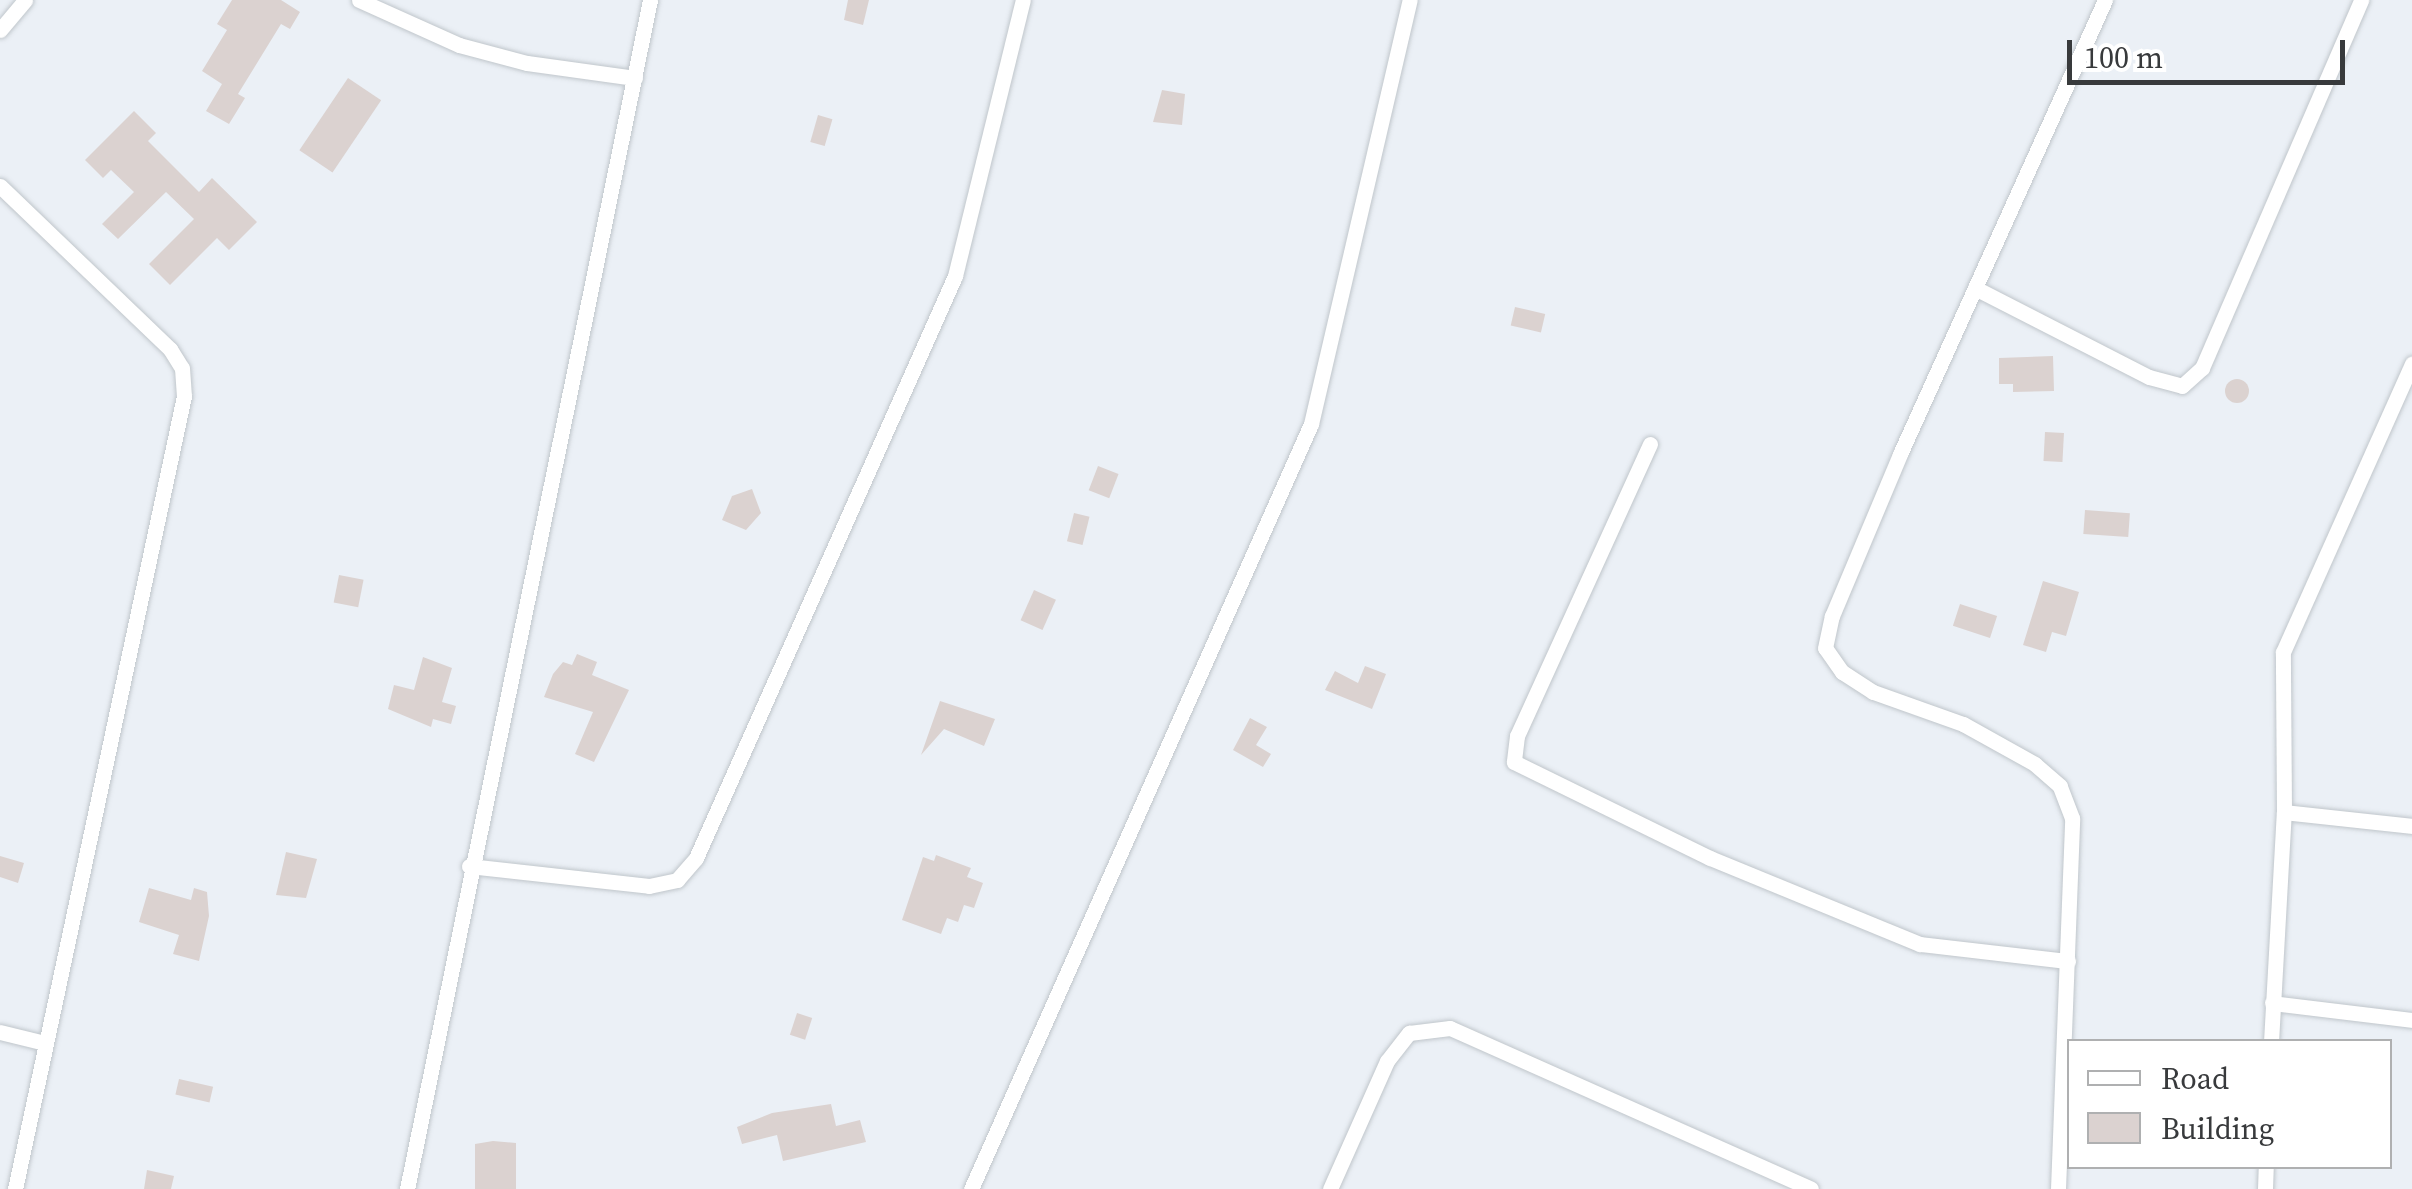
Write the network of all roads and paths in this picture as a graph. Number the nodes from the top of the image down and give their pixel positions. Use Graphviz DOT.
graph roads {
  1 [pos="25,0"];
  2 [pos="359,0"];
  3 [pos="650,0"];
  4 [pos="1023,0"];
  5 [pos="1410,0"];
  6 [pos="2105,0"];
  7 [pos="2362,0"];
  8 [pos="0,30"];
  9 [pos="635,78"];
  10 [pos="0,186"];
  11 [pos="1976,288"];
  12 [pos="2412,364"];
  13 [pos="1650,444"];
  14 [pos="2284,812"];
  15 [pos="2412,826"];
  16 [pos="470,866"];
  17 [pos="2068,961"];
  18 [pos="2272,1003"];
  19 [pos="2412,1020"];
  20 [pos="0,1032"];
  21 [pos="2271,1039"];
  22 [pos="45,1043"];
  23 [pos="16,1189"];
  24 [pos="407,1189"];
  25 [pos="971,1189"];
  26 [pos="1330,1189"];
  27 [pos="1811,1189"];
  28 [pos="2058,1189"];
  1 -- 8 [label="street"];
  2 -- 9 [label="street"];
  3 -- 9 [label="street"];
  4 -- 16 [label="street"];
  5 -- 25 [label="street"];
  6 -- 11 [label="street"];
  7 -- 11 [label="street"];
  9 -- 16 [label="street"];
  10 -- 22 [label="street"];
  11 -- 17 [label="street"];
  12 -- 14 [label="street"];
  13 -- 17 [label="street"];
  14 -- 15 [label="street"];
  14 -- 18 [label="street"];
  16 -- 24 [label="street"];
  17 -- 28 [label="street"];
  18 -- 19 [label="street"];
  18 -- 21 [label="street"];
  20 -- 22 [label="street"];
  22 -- 23 [label="street"];
  26 -- 27 [label="street"];
}
